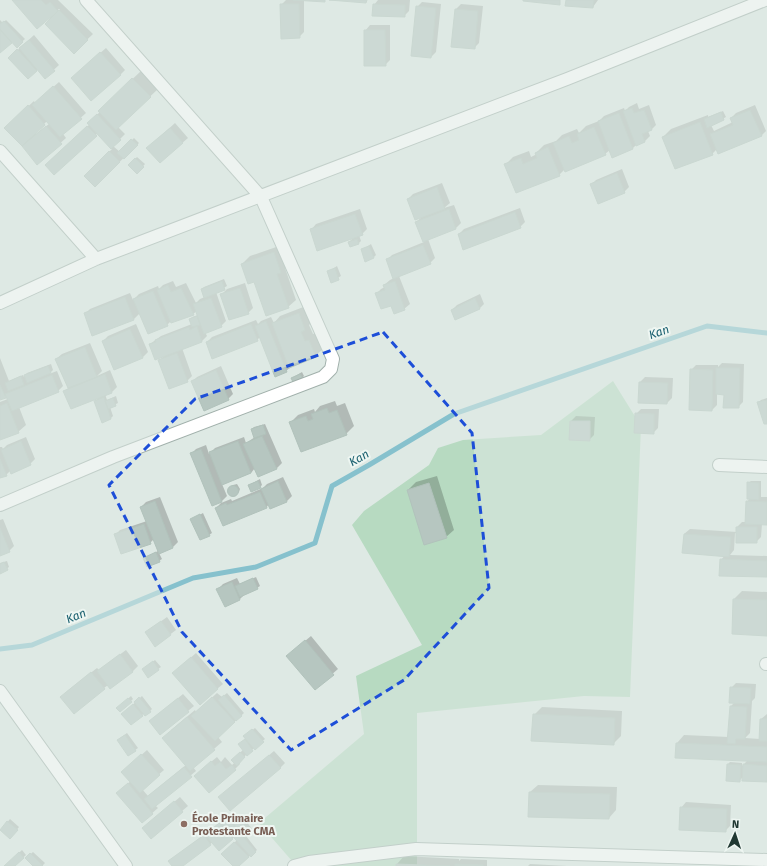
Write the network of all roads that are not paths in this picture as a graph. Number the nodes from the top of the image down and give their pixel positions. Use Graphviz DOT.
graph roads {
  1 [pos="86,0"];
  2 [pos="765,0"];
  3 [pos="0,151"];
  4 [pos="261,197"];
  5 [pos="96,259"];
  6 [pos="0,303"];
  7 [pos="719,465"];
  8 [pos="767,467"];
  9 [pos="0,505"];
  10 [pos="0,691"];
  11 [pos="767,860"];
  12 [pos="652,861"];
  13 [pos="126,866"];
  14 [pos="294,866"];
  1 -- 4 [label="street"];
  2 -- 4 [label="street"];
  3 -- 5 [label="street"];
  4 -- 5 [label="street"];
  4 -- 9 [label="street"];
  5 -- 6 [label="street"];
  7 -- 8 [label="street"];
  10 -- 13 [label="street"];
  11 -- 12 [label="street"];
  12 -- 14 [label="street"];
}
